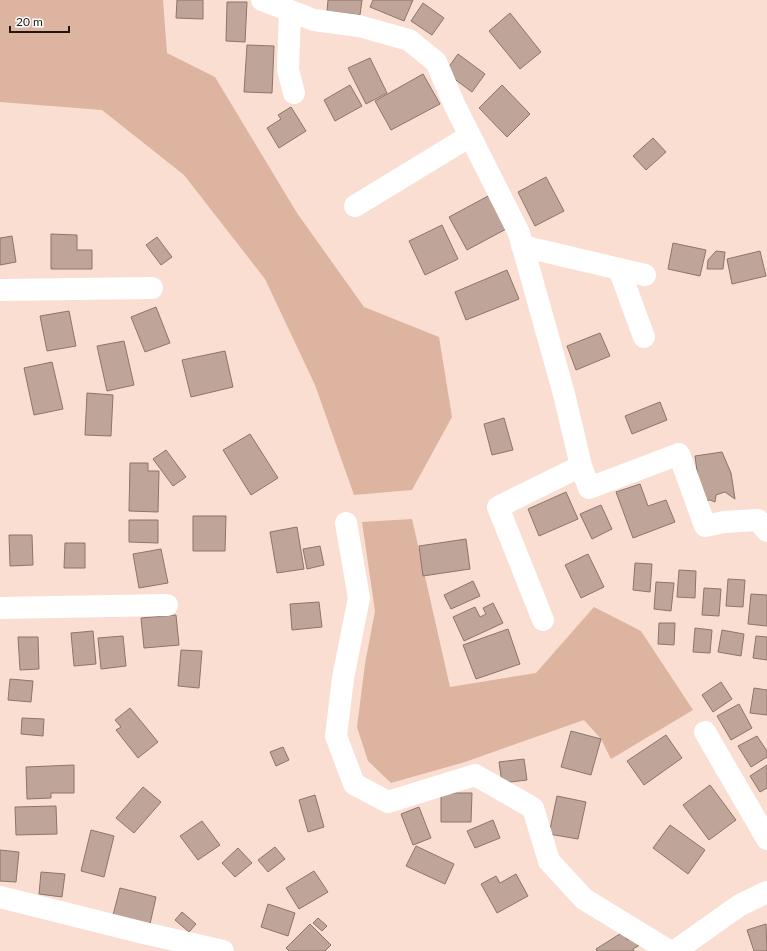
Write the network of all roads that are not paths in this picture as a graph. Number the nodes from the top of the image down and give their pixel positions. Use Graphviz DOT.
graph roads {
  1 [pos="262,0"];
  2 [pos="290,12"];
  3 [pos="294,93"];
  4 [pos="470,136"];
  5 [pos="355,206"];
  6 [pos="522,246"];
  7 [pos="619,269"];
  8 [pos="645,274"];
  9 [pos="152,288"];
  10 [pos="0,290"];
  11 [pos="644,337"];
  12 [pos="581,466"];
  13 [pos="346,523"];
  14 [pos="767,531"];
  15 [pos="167,604"];
  16 [pos="0,608"];
  17 [pos="543,620"];
  18 [pos="705,732"];
  19 [pos="767,839"];
  20 [pos="767,892"];
  21 [pos="0,897"];
  22 [pos="224,951"];
  23 [pos="669,951"];
  24 [pos="675,951"];
  1 -- 2 [label="street"];
  2 -- 3 [label="street"];
  2 -- 4 [label="street"];
  4 -- 5 [label="street"];
  4 -- 6 [label="street"];
  6 -- 7 [label="street"];
  6 -- 12 [label="street"];
  7 -- 8 [label="street"];
  7 -- 11 [label="street"];
  9 -- 10 [label="street"];
  12 -- 14 [label="street"];
  12 -- 17 [label="street"];
  13 -- 23 [label="street"];
  15 -- 16 [label="street"];
  18 -- 19 [label="street"];
  20 -- 24 [label="street"];
  21 -- 22 [label="street"];
}
